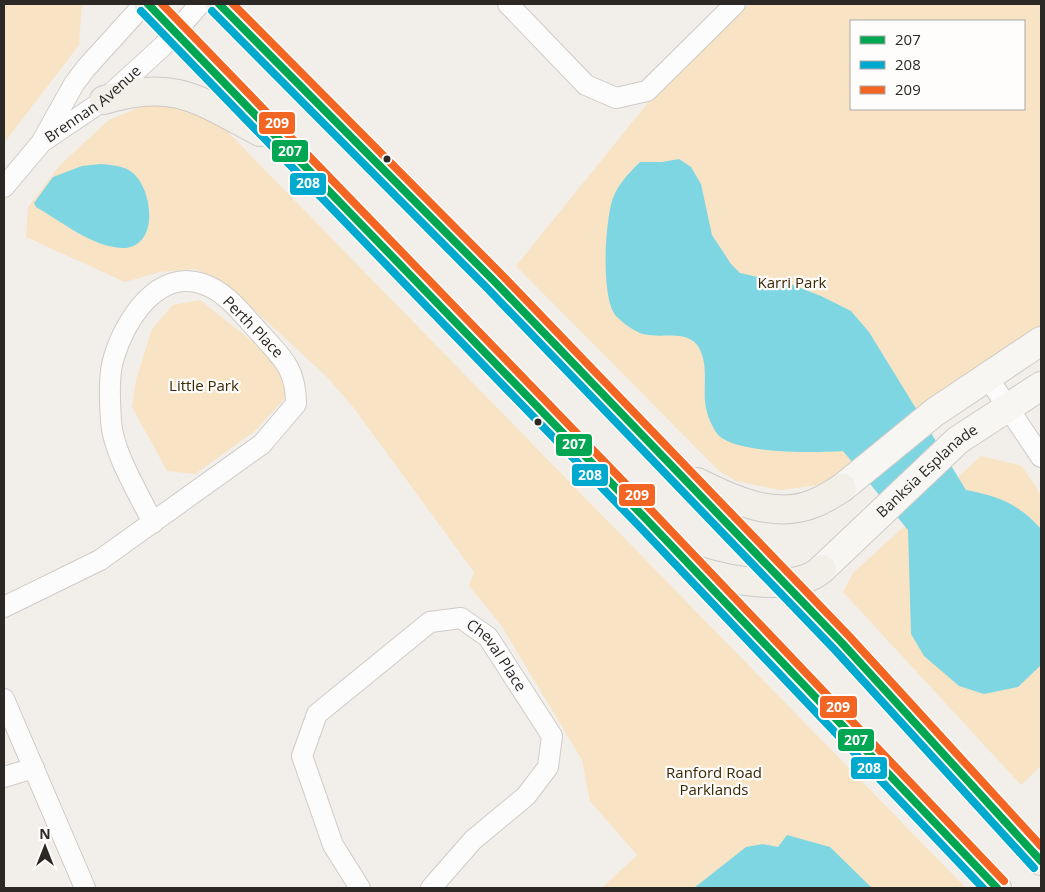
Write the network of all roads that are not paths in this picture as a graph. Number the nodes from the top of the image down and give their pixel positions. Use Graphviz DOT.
graph roads {
  1 [pos="144,4"];
  2 [pos="148,4"];
  3 [pos="200,4"];
  4 [pos="219,4"];
  5 [pos="508,4"];
  6 [pos="735,4"];
  7 [pos="175,30"];
  8 [pos="104,100"];
  9 [pos="41,142"];
  10 [pos="284,145"];
  11 [pos="4,187"];
  12 [pos="1041,341"];
  13 [pos="988,378"];
  14 [pos="1041,386"];
  15 [pos="1008,407"];
  16 [pos="1041,457"];
  17 [pos="678,472"];
  18 [pos="842,488"];
  19 [pos="153,523"];
  20 [pos="694,569"];
  21 [pos="821,571"];
  22 [pos="783,582"];
  23 [pos="4,607"];
  24 [pos="829,630"];
  25 [pos="4,699"];
  26 [pos="34,768"];
  27 [pos="4,777"];
  28 [pos="1041,861"];
  29 [pos="86,888"];
  30 [pos="360,888"];
  31 [pos="432,888"];
  32 [pos="997,888"];
  1 -- 9 [label="street, Brennan Avenue"];
  2 -- 7 [label="main road"];
  3 -- 7 [label="street, Brennan Avenue"];
  4 -- 17 [label="main road"];
  5 -- 6 [label="street"];
  7 -- 8 [label="street, Brennan Avenue"];
  7 -- 10 [label="main road"];
  8 -- 9 [label="street, Brennan Avenue"];
  8 -- 10 [label="main road"];
  9 -- 11 [label="street"];
  10 -- 20 [label="main road"];
  12 -- 13 [label="street"];
  13 -- 15 [label="street"];
  13 -- 18 [label="street"];
  14 -- 15 [label="street, Banksia Esplanade"];
  15 -- 16 [label="street"];
  15 -- 21 [label="street, Banksia Esplanade"];
  17 -- 18 [label="main road"];
  17 -- 22 [label="main road"];
  19 -- 19 [label="street, Perth Place"];
  19 -- 23 [label="street, Perth Place"];
  20 -- 22 [label="main road"];
  20 -- 32 [label="main road"];
  21 -- 22 [label="main road"];
  21 -- 24 [label="main road"];
  22 -- 24 [label="main road"];
  24 -- 28 [label="main road"];
  25 -- 26 [label="street"];
  26 -- 27 [label="street"];
  26 -- 29 [label="street"];
  30 -- 31 [label="street, Cheval Place"];
}
